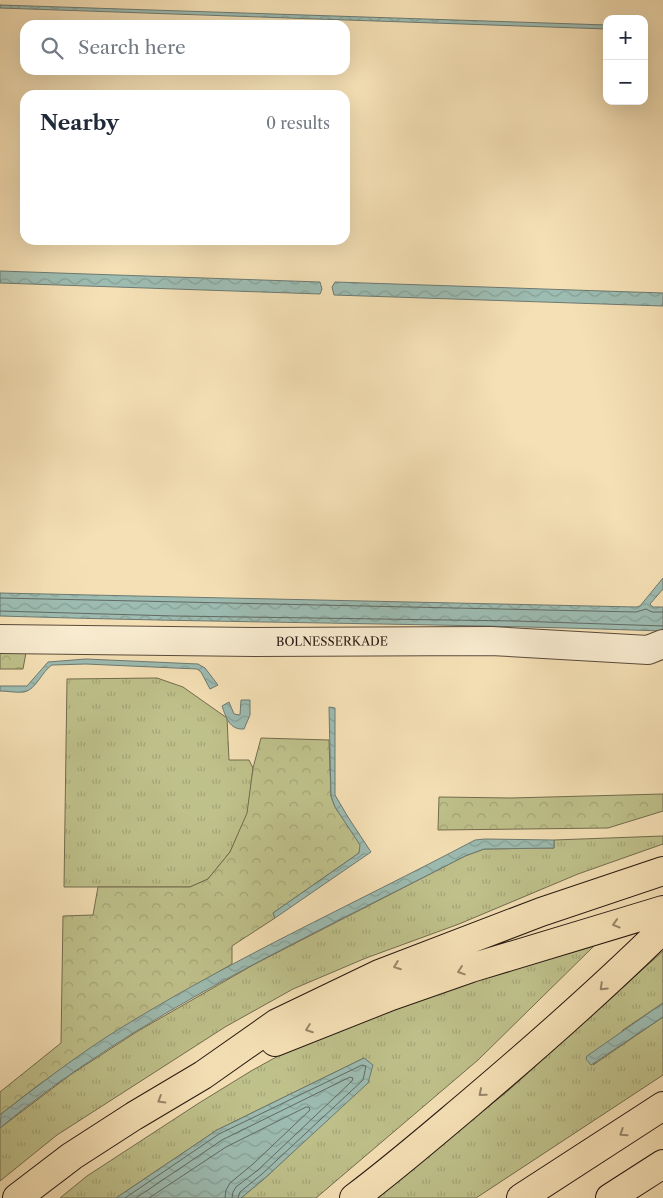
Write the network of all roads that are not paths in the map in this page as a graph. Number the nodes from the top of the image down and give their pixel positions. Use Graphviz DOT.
graph roads {
  1 [pos="0,639"];
  2 [pos="663,644"];
  3 [pos="663,871"];
  4 [pos="663,910"];
  5 [pos="663,929"];
  6 [pos="203,1075"];
  7 [pos="663,1106"];
  8 [pos="663,1164"];
  9 [pos="17,1198"];
  10 [pos="354,1198"];
  11 [pos="521,1198"];
  12 [pos="610,1198"];
  1 -- 2 [label="street, BOLNESSERKADE"];
  3 -- 6 [label="highway, one-way"];
  4 -- 6 [label="highway, one-way"];
  5 -- 10 [label="highway, one-way"];
  6 -- 9 [label="highway, one-way"];
  7 -- 11 [label="highway, one-way"];
  8 -- 12 [label="highway"];
}
